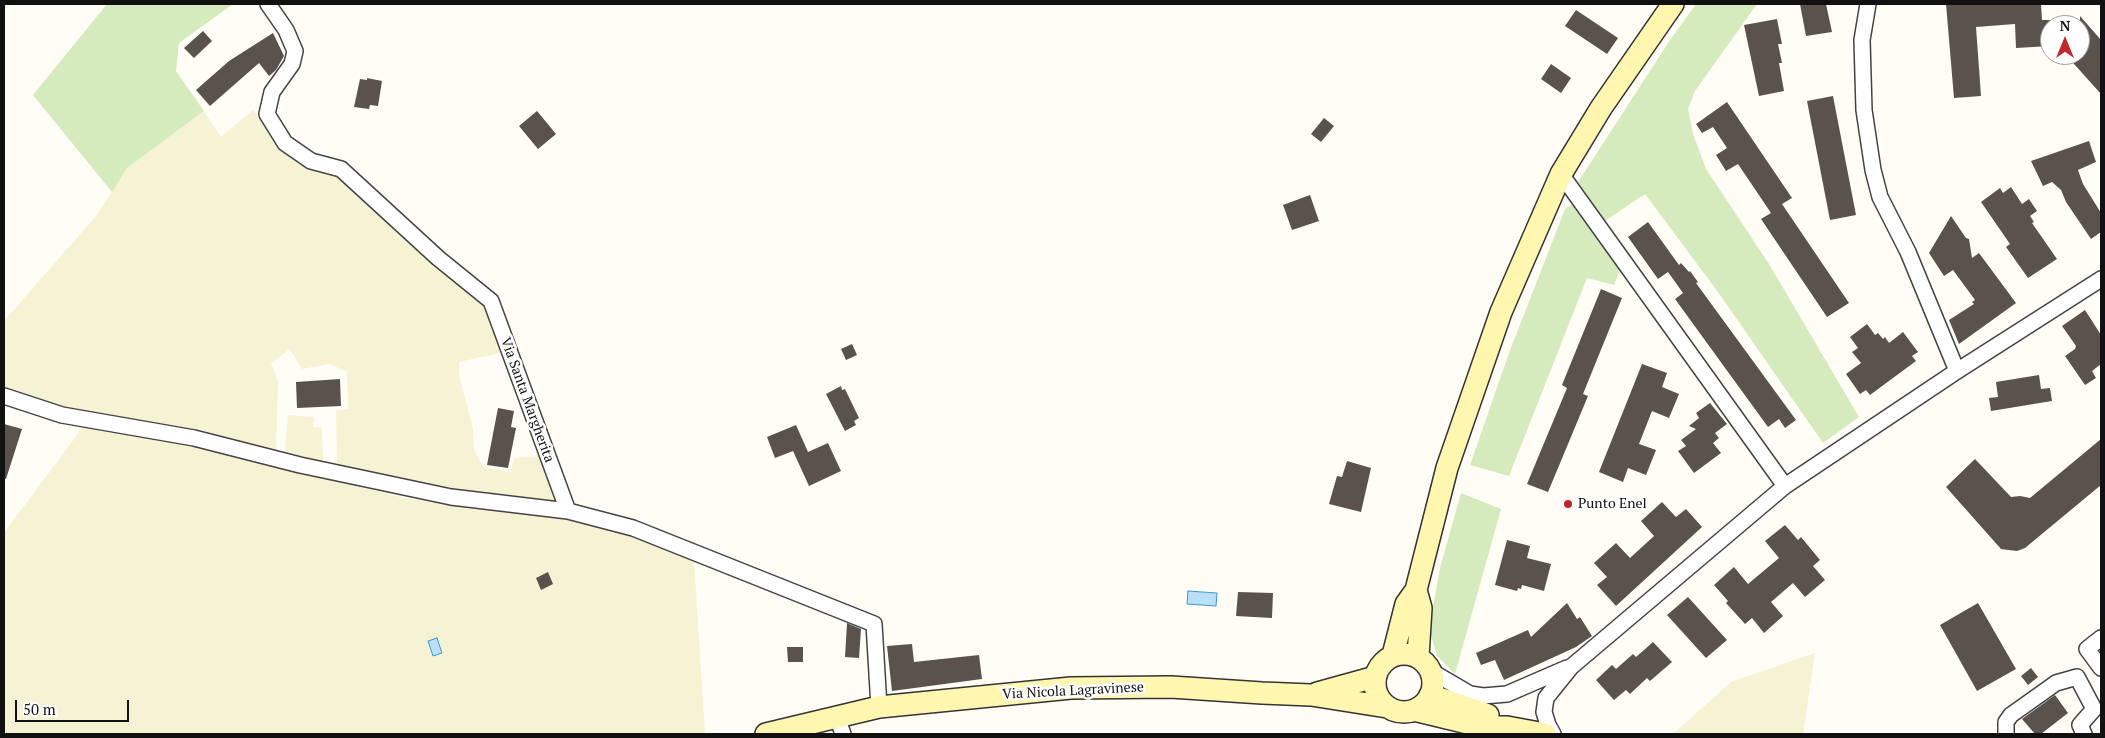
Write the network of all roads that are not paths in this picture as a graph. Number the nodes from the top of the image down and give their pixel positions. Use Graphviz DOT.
graph roads {
  1 [pos="268,4"];
  2 [pos="1673,4"];
  3 [pos="1868,4"];
  4 [pos="1562,174"];
  5 [pos="2101,279"];
  6 [pos="1957,371"];
  7 [pos="4,396"];
  8 [pos="1785,486"];
  9 [pos="568,511"];
  10 [pos="1416,590"];
  11 [pos="2101,638"];
  12 [pos="1393,655"];
  13 [pos="1424,663"];
  14 [pos="1570,667"];
  15 [pos="2101,668"];
  16 [pos="1375,677"];
  17 [pos="1311,694"];
  18 [pos="1430,695"];
  19 [pos="879,707"];
  20 [pos="1388,707"];
  21 [pos="1414,710"];
  22 [pos="840,726"];
  23 [pos="1507,727"];
  24 [pos="766,734"];
  25 [pos="1545,734"];
  26 [pos="1553,734"];
  27 [pos="2006,734"];
  28 [pos="2084,734"];
  1 -- 9 [label="street, Via Santa Margherita"];
  2 -- 4 [label="street"];
  3 -- 6 [label="street"];
  4 -- 8 [label="street"];
  4 -- 10 [label="street"];
  5 -- 6 [label="street"];
  6 -- 8 [label="street"];
  7 -- 9 [label="street"];
  8 -- 14 [label="street"];
  9 -- 19 [label="street"];
  10 -- 12 [label="street"];
  10 -- 13 [label="street"];
  11 -- 15 [label="street"];
  12 -- 13 [label="street"];
  12 -- 16 [label="street"];
  13 -- 14 [label="street"];
  13 -- 18 [label="street"];
  14 -- 26 [label="street"];
  16 -- 17 [label="street, Via Nicola Lagravinese"];
  16 -- 20 [label="street"];
  17 -- 19 [label="street, Via Nicola Lagravinese"];
  17 -- 20 [label="street, Via Nicola Lagravinese"];
  18 -- 21 [label="street"];
  18 -- 23 [label="street"];
  19 -- 22 [label="street, Via Nicola Lagravinese"];
  20 -- 21 [label="street"];
  21 -- 23 [label="street"];
  22 -- 24 [label="street, Via Nicola Lagravinese"];
  23 -- 25 [label="street"];
  27 -- 28 [label="street"];
}
